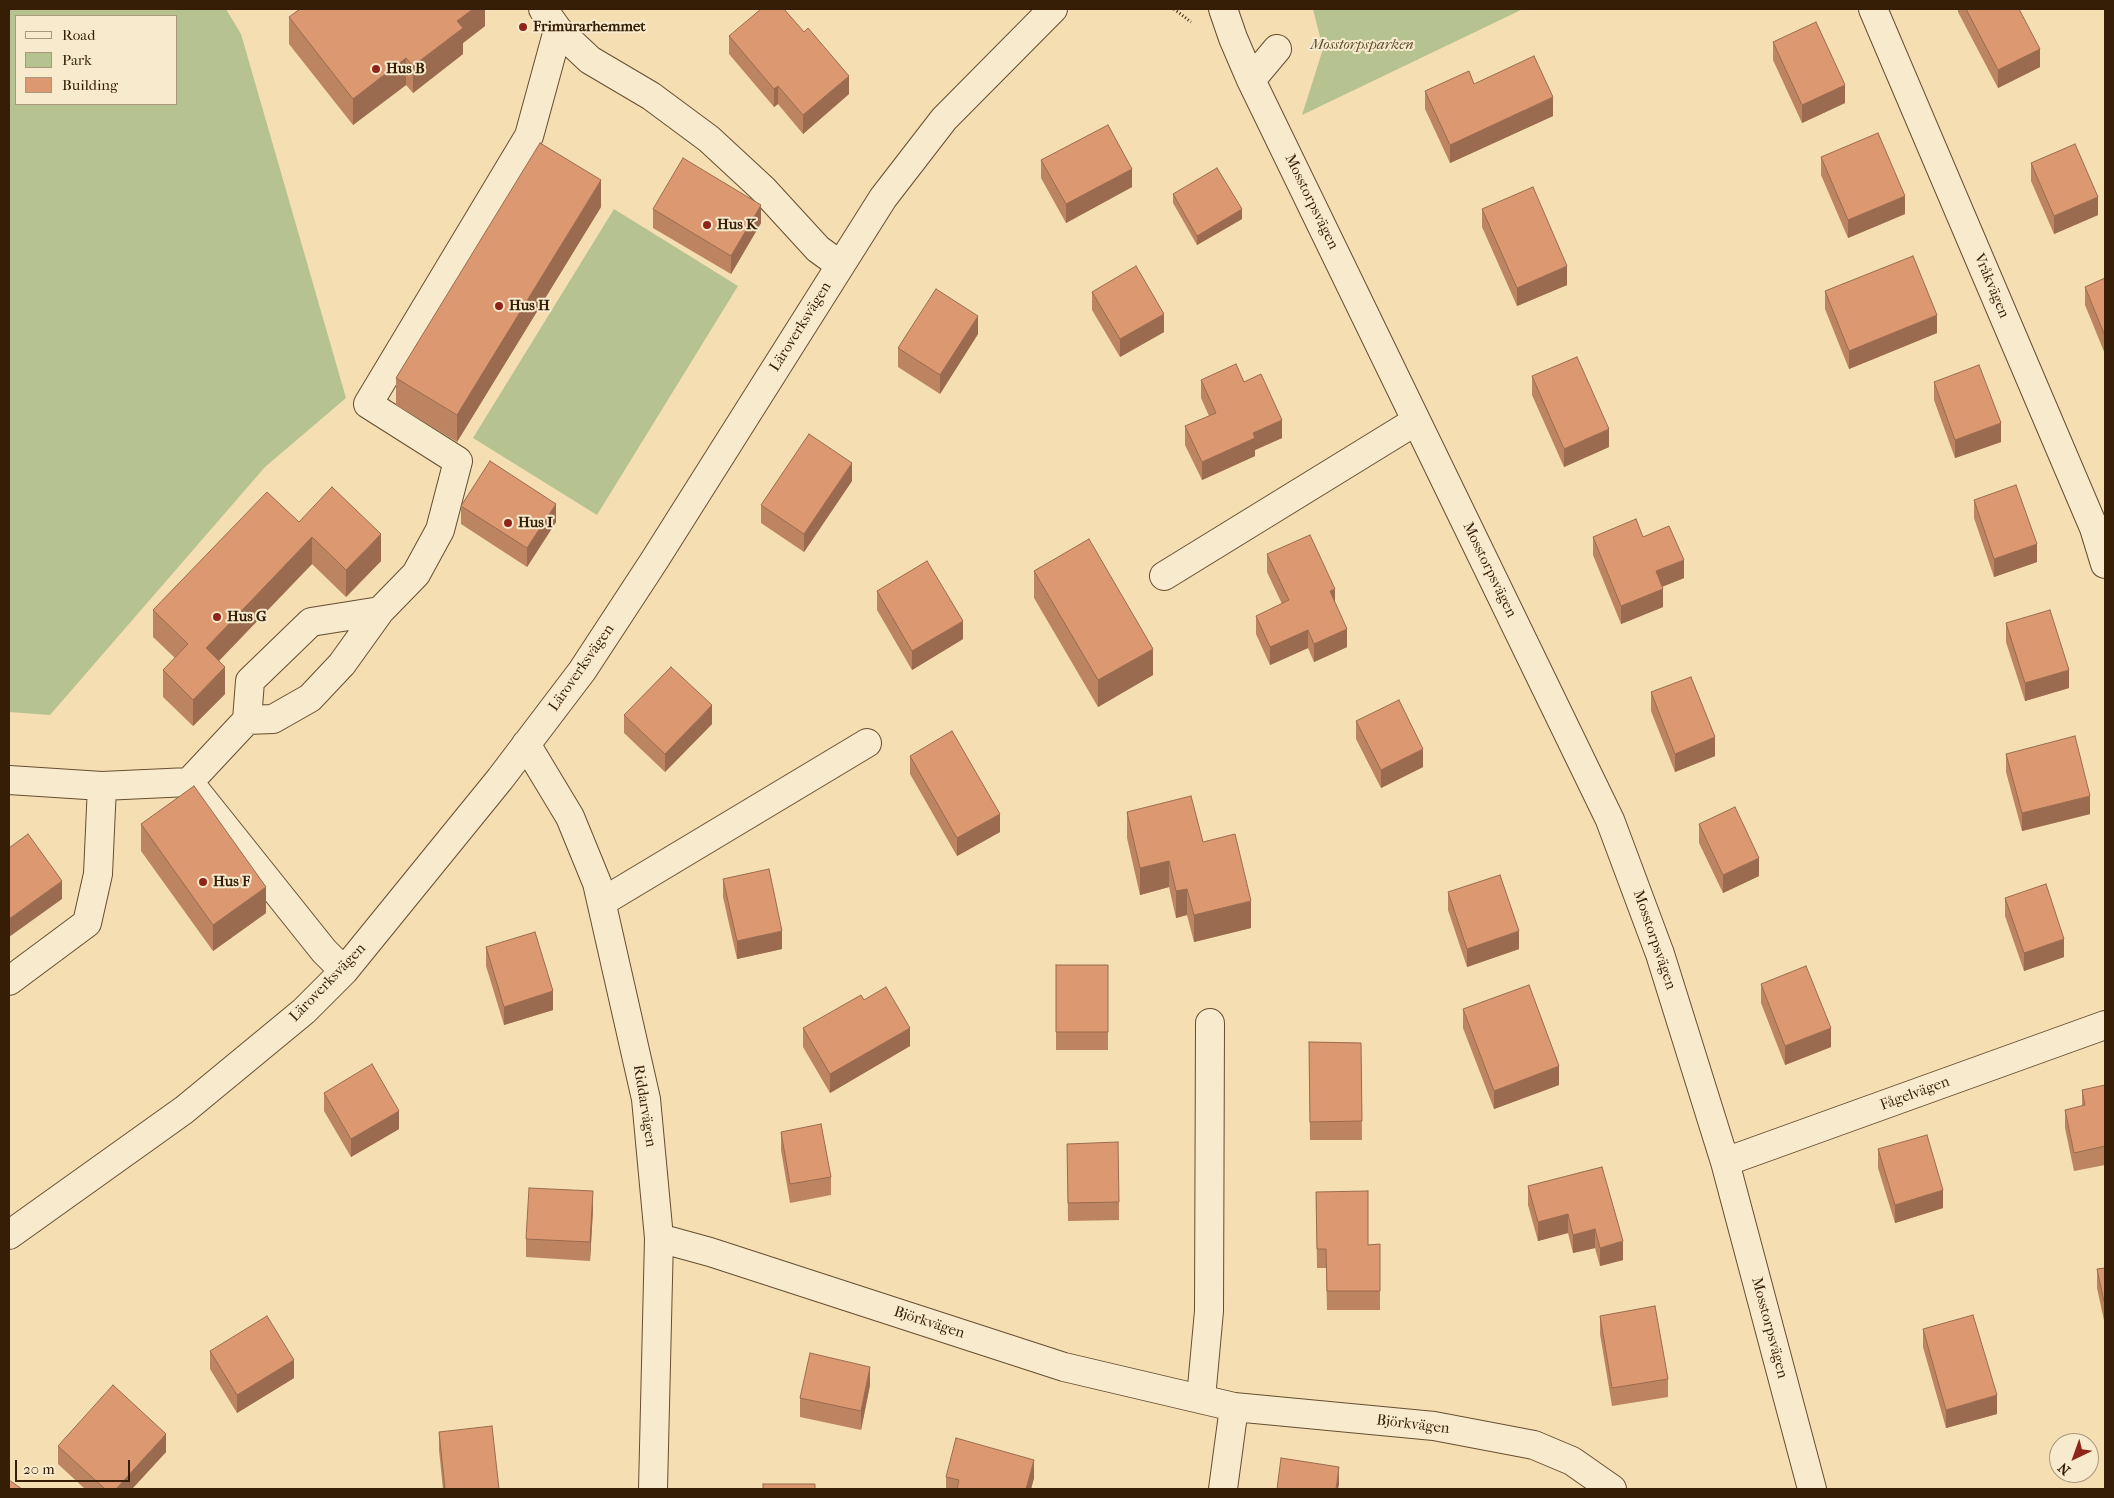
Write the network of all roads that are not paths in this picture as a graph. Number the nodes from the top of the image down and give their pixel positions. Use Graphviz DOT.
graph roads {
  1 [pos="1053,9"];
  2 [pos="1223,9"];
  3 [pos="1873,9"];
  4 [pos="551,19"];
  5 [pos="1277,49"];
  6 [pos="1251,80"];
  7 [pos="840,265"];
  8 [pos="1416,420"];
  9 [pos="2105,564"];
  10 [pos="1164,576"];
  11 [pos="380,611"];
  12 [pos="247,720"];
  13 [pos="866,743"];
  14 [pos="526,744"];
  15 [pos="9,780"];
  16 [pos="189,782"];
  17 [pos="102,786"];
  18 [pos="602,902"];
  19 [pos="344,971"];
  20 [pos="9,981"];
  21 [pos="1210,1023"];
  22 [pos="2105,1025"];
  23 [pos="1725,1162"];
  24 [pos="9,1235"];
  25 [pos="659,1238"];
  26 [pos="1201,1398"];
  27 [pos="1234,1407"];
  28 [pos="653,1489"];
  29 [pos="1223,1489"];
  30 [pos="1612,1489"];
  31 [pos="1812,1489"];
  1 -- 7 [label="street, Läroverksvägen"];
  2 -- 6 [label="street, Mosstorpsvägen"];
  3 -- 9 [label="street, Vråkvägen"];
  4 -- 7 [label="street"];
  4 -- 11 [label="street"];
  5 -- 6 [label="street"];
  6 -- 8 [label="street, Mosstorpsvägen"];
  7 -- 14 [label="street, Läroverksvägen"];
  8 -- 10 [label="street"];
  8 -- 23 [label="street, Mosstorpsvägen"];
  11 -- 12 [label="street"];
  11 -- 12 [label="street"];
  12 -- 16 [label="street"];
  13 -- 18 [label="street"];
  14 -- 18 [label="street, Riddarvägen"];
  14 -- 19 [label="street, Läroverksvägen"];
  15 -- 17 [label="street"];
  16 -- 17 [label="street"];
  16 -- 19 [label="street"];
  17 -- 20 [label="street"];
  18 -- 25 [label="street, Riddarvägen"];
  19 -- 24 [label="street, Läroverksvägen"];
  21 -- 26 [label="street"];
  22 -- 23 [label="street, Fågelvägen"];
  23 -- 31 [label="street, Mosstorpsvägen"];
  25 -- 26 [label="street, Björkvägen"];
  25 -- 28 [label="street, Riddarvägen"];
  26 -- 27 [label="street, Björkvägen"];
  27 -- 29 [label="street"];
  27 -- 30 [label="street, Björkvägen"];
}
